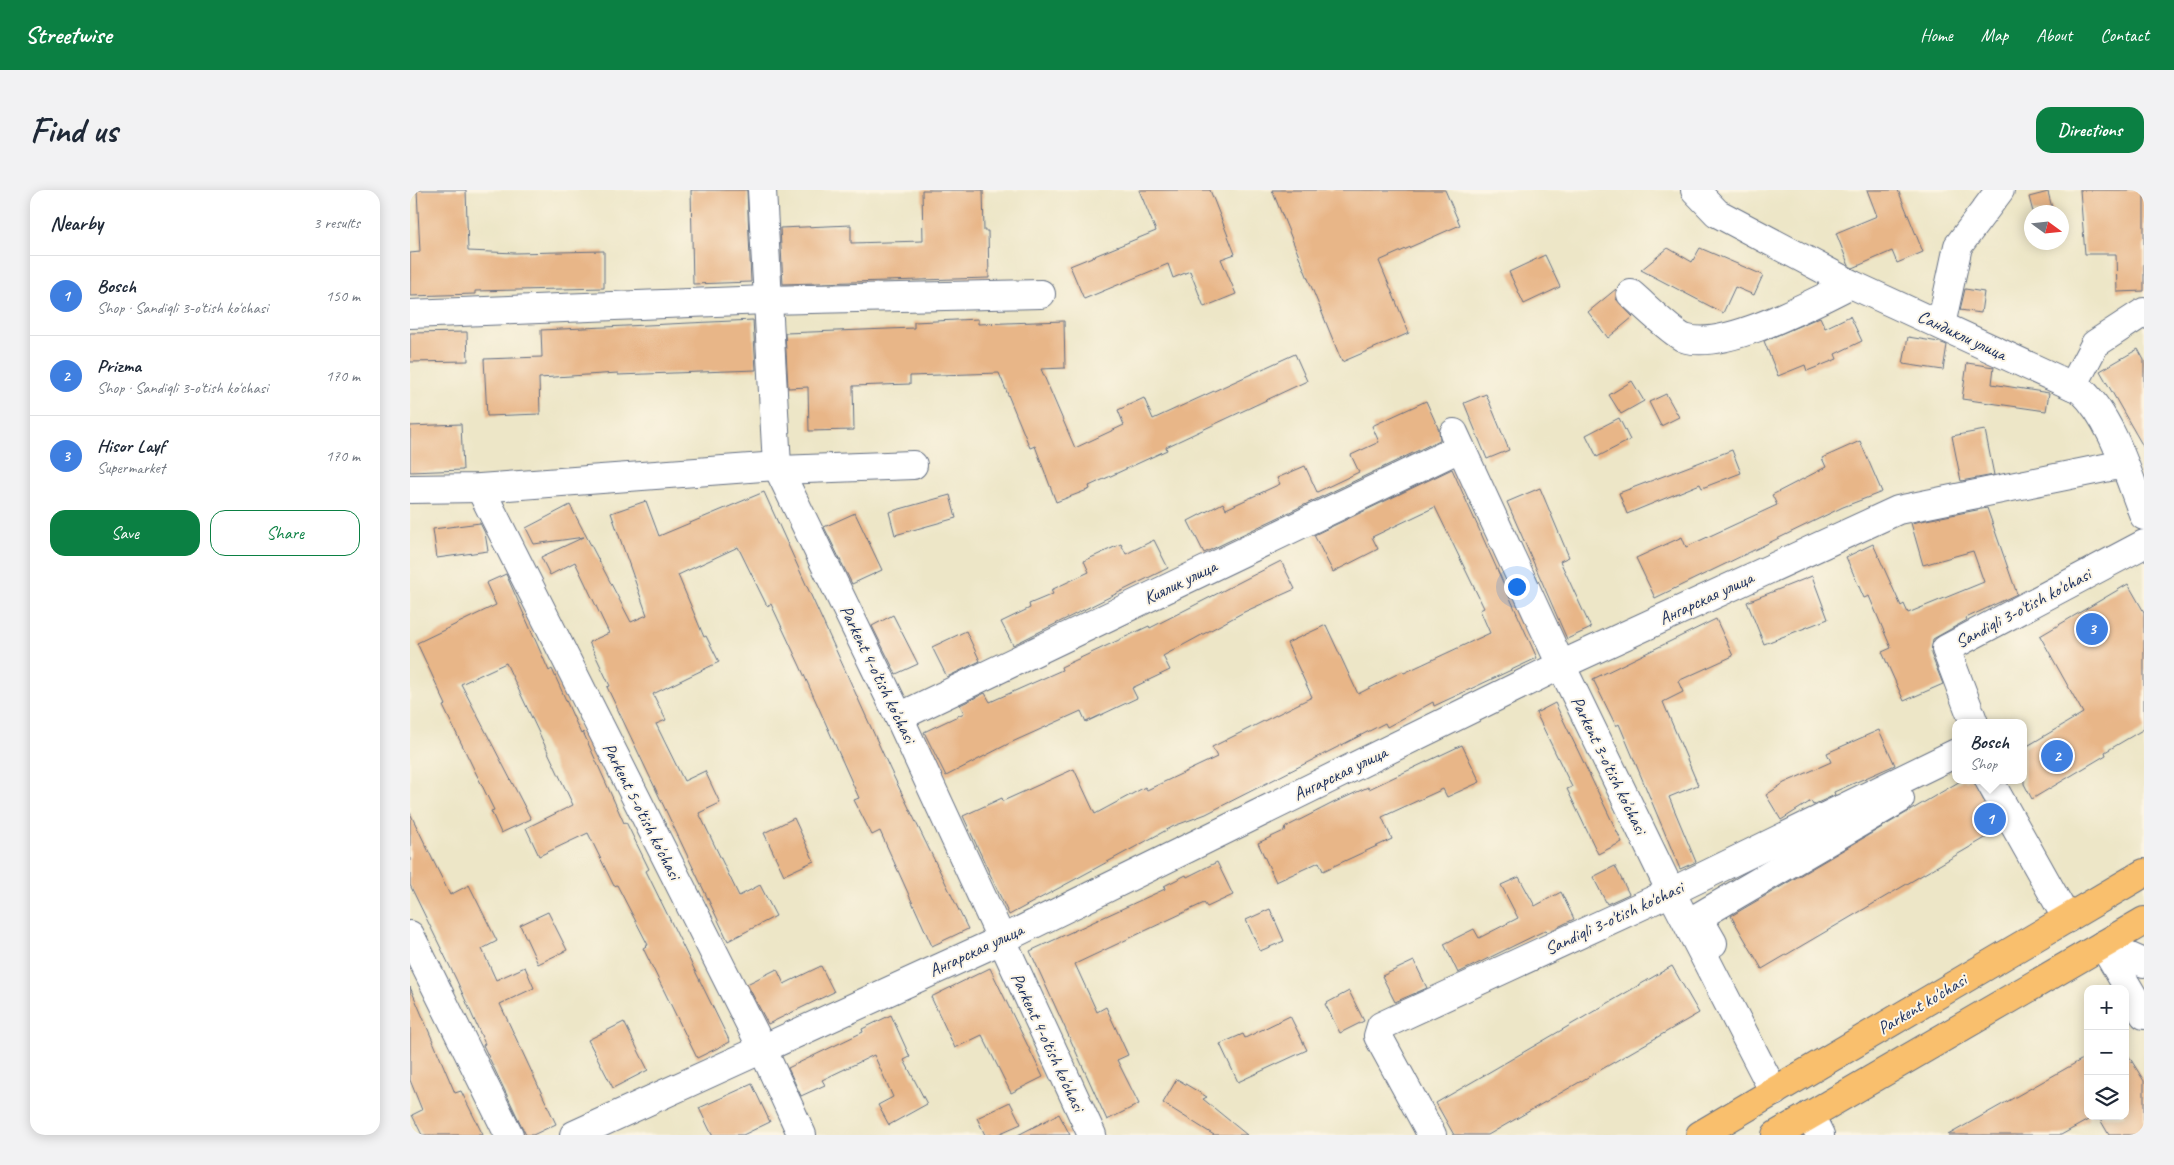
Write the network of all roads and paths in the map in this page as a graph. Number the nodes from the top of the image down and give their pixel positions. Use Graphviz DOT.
graph roads {
  1 [pos="762,190"];
  2 [pos="1695,190"];
  3 [pos="2000,190"];
  4 [pos="1851,284"];
  5 [pos="1041,294"];
  6 [pos="1631,294"];
  7 [pos="766,300"];
  8 [pos="2144,312"];
  9 [pos="410,314"];
  10 [pos="1941,325"];
  11 [pos="2073,386"];
  12 [pos="1457,440"];
  13 [pos="2124,464"];
  14 [pos="913,466"];
  15 [pos="778,468"];
  16 [pos="480,488"];
  17 [pos="410,489"];
  18 [pos="2144,516"];
  19 [pos="2144,544"];
  20 [pos="1561,665"];
  21 [pos="899,717"];
  22 [pos="1972,719"];
  23 [pos="1952,755"];
  24 [pos="1952,768"];
  25 [pos="1991,784"];
  26 [pos="2144,874"];
  27 [pos="1671,892"];
  28 [pos="2067,919"];
  29 [pos="2144,921"];
  30 [pos="410,935"];
  31 [pos="1001,940"];
  32 [pos="2103,945"];
  33 [pos="2144,963"];
  34 [pos="2144,1015"];
  35 [pos="762,1048"];
  36 [pos="1782,1087"];
  37 [pos="1815,1125"];
  38 [pos="509,1135"];
  39 [pos="574,1135"];
  40 [pos="802,1135"];
  41 [pos="1092,1135"];
  42 [pos="1432,1135"];
  43 [pos="1700,1135"];
  44 [pos="1776,1135"];
  1 -- 7 [label="street, Parkent 4-o'tish ko'chasi"];
  2 -- 4 [label="street, Сандикли улица"];
  3 -- 10 [label="street"];
  4 -- 6 [label="street"];
  4 -- 10 [label="street, Сандикли улица"];
  5 -- 7 [label="street"];
  7 -- 9 [label="street"];
  7 -- 15 [label="street, Parkent 4-o'tish ko'chasi"];
  8 -- 11 [label="street"];
  10 -- 11 [label="street, Сандикли улица"];
  11 -- 13 [label="street, Сандикли улица"];
  12 -- 20 [label="street, Parkent 3-o'tish ko'chasi"];
  12 -- 21 [label="street, Киялик улица"];
  13 -- 18 [label="street, Сандикли улица"];
  13 -- 20 [label="street, Ангарская улица"];
  14 -- 15 [label="street"];
  15 -- 16 [label="street"];
  15 -- 21 [label="street, Parkent 4-o'tish ko'chasi"];
  16 -- 17 [label="street"];
  16 -- 35 [label="street, Parkent 5-o'tish ko'chasi"];
  19 -- 22 [label="street, Sandiqli 3-o'tish ko'chasi"];
  20 -- 27 [label="street, Parkent 3-o'tish ko'chasi"];
  20 -- 31 [label="street, Ангарская улица"];
  21 -- 31 [label="street, Parkent 4-o'tish ko'chasi"];
  23 -- 27 [label="street, Sandiqli 3-o'tish ko'chasi"];
  24 -- 36 [label="street"];
  25 -- 28 [label="street"];
  26 -- 28 [label="main road, Parkent ko'chasi"];
  27 -- 36 [label="street, Parkent 3-o'tish ko'chasi"];
  27 -- 42 [label="street, Sandiqli 3-o'tish ko'chasi"];
  28 -- 36 [label="main road, Parkent ko'chasi"];
  29 -- 32 [label="main road"];
  30 -- 38 [label="street"];
  31 -- 35 [label="street, Ангарская улица"];
  31 -- 41 [label="street, Parkent 4-o'tish ko'chasi"];
  32 -- 33 [label="street"];
  32 -- 34 [label="street"];
  32 -- 37 [label="main road"];
  35 -- 39 [label="street, Ангарская улица"];
  35 -- 40 [label="street, Parkent 5-o'tish ko'chasi"];
  36 -- 43 [label="main road, Parkent ko'chasi"];
  37 -- 44 [label="main road"];
}
